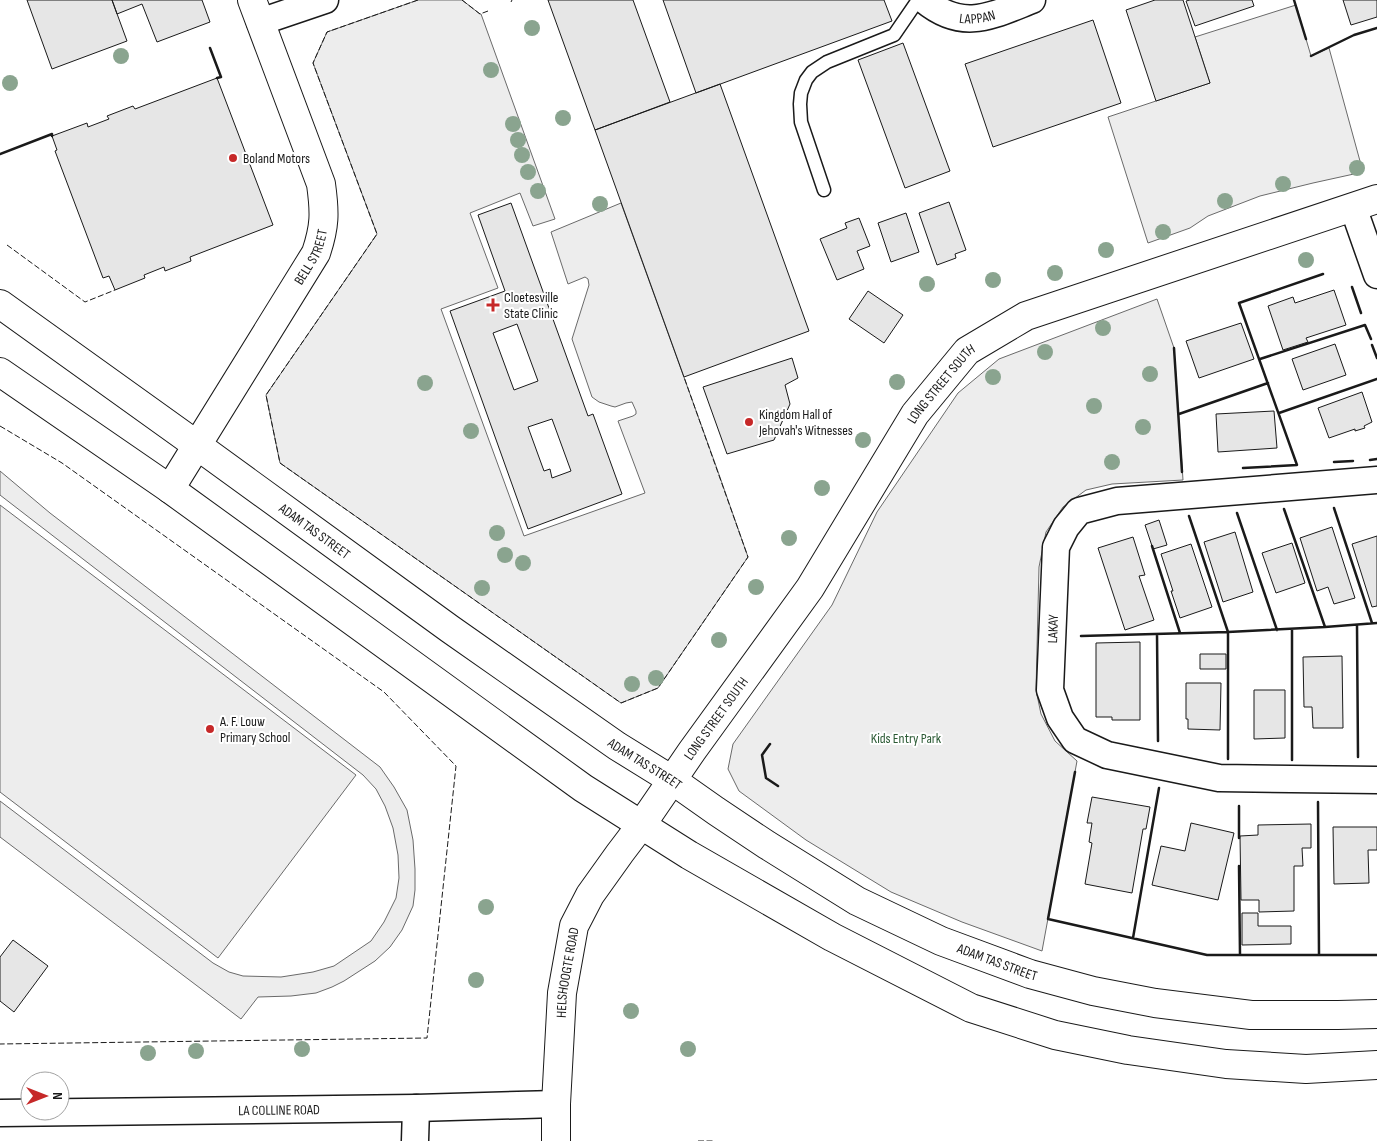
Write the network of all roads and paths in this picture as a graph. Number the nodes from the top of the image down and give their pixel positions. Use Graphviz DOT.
graph roads {
  1 [pos="324,0"];
  2 [pos="918,0"];
  3 [pos="924,0"];
  4 [pos="1032,0"];
  5 [pos="256,11"];
  6 [pos="824,190"];
  7 [pos="1365,203"];
  8 [pos="1377,275"];
  9 [pos="0,304"];
  10 [pos="0,372"];
  11 [pos="198,446"];
  12 [pos="1377,480"];
  13 [pos="170,489"];
  14 [pos="672,780"];
  15 [pos="1377,780"];
  16 [pos="642,824"];
  17 [pos="1377,1014"];
  18 [pos="1377,1065"];
  19 [pos="556,1104"];
  20 [pos="416,1108"];
  21 [pos="0,1113"];
  22 [pos="415,1141"];
  23 [pos="556,1141"];
  1 -- 5 [label="street"];
  2 -- 6 [label="lane"];
  3 -- 4 [label="street, LAPPAN"];
  5 -- 11 [label="main road, BELL STREET"];
  7 -- 8 [label="street"];
  7 -- 14 [label="main road, LONG STREET SOUTH"];
  9 -- 11 [label="main road, ADAM TAS STREET"];
  10 -- 13 [label="main road"];
  11 -- 13 [label="main road, BELL STREET"];
  11 -- 14 [label="main road, ADAM TAS STREET"];
  12 -- 15 [label="street, LAKAY"];
  13 -- 16 [label="main road"];
  14 -- 16 [label="main road, LONG STREET SOUTH"];
  14 -- 17 [label="main road, ADAM TAS STREET"];
  16 -- 18 [label="main road"];
  16 -- 19 [label="main road, HELSHOOGTE ROAD"];
  19 -- 20 [label="street, LA COLLINE ROAD"];
  19 -- 23 [label="main road, HELSHOOGTE ROAD"];
  20 -- 21 [label="street, LA COLLINE ROAD"];
  20 -- 22 [label="street"];
}
